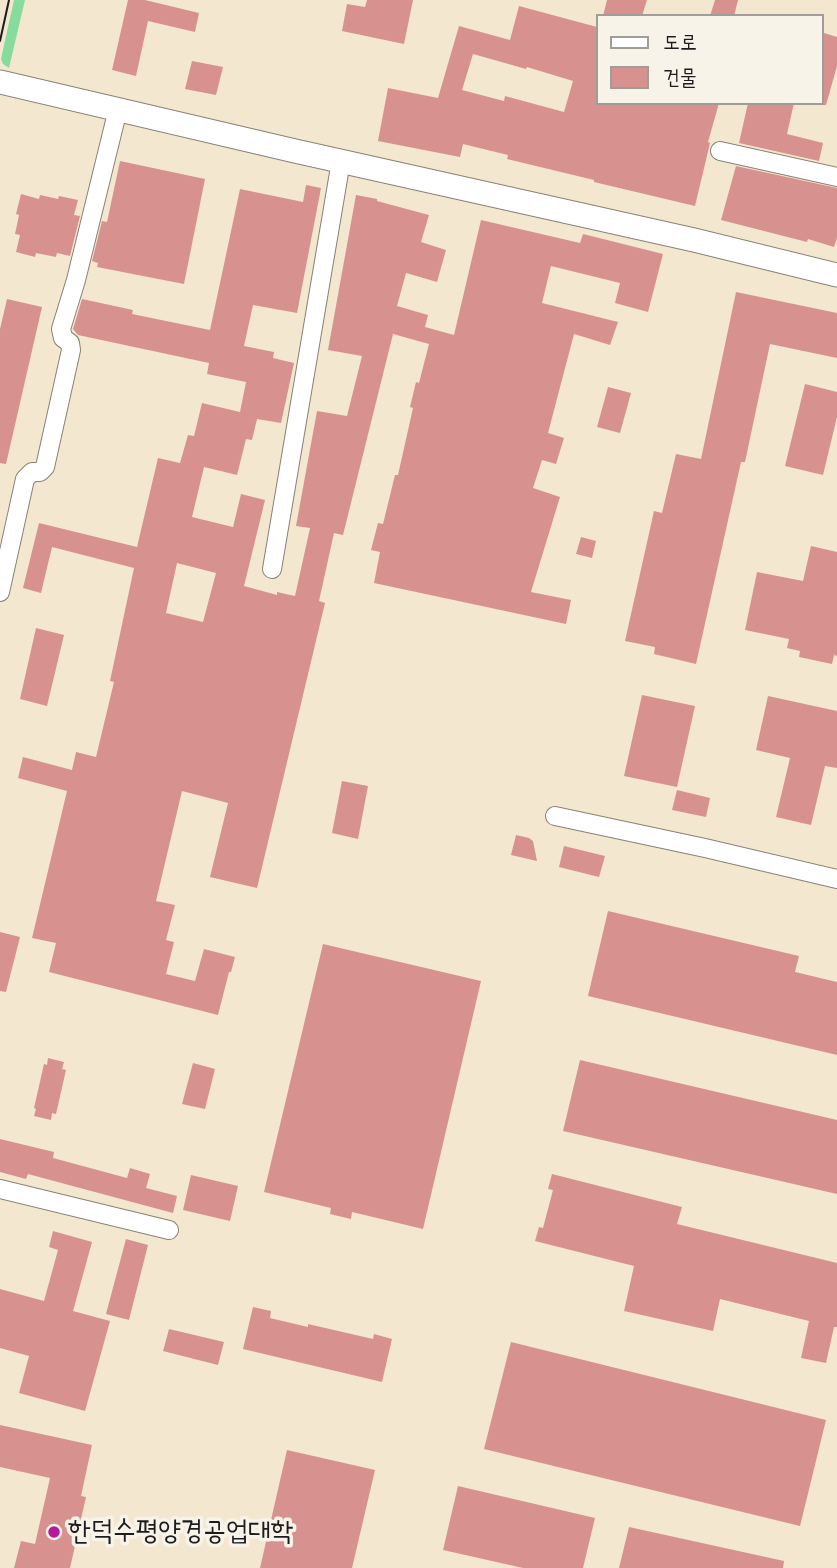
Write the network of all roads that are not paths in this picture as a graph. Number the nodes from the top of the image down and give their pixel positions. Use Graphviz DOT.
graph roads {
  1 [pos="0,82"];
  2 [pos="118,109"];
  3 [pos="720,151"];
  4 [pos="341,161"];
  5 [pos="837,177"];
  6 [pos="837,275"];
  7 [pos="272,569"];
  8 [pos="0,592"];
  9 [pos="555,816"];
  10 [pos="837,879"];
  11 [pos="0,1189"];
  12 [pos="169,1230"];
  1 -- 2 [label="street"];
  2 -- 4 [label="street"];
  2 -- 8 [label="street"];
  3 -- 5 [label="street"];
  4 -- 6 [label="street"];
  4 -- 7 [label="street"];
  9 -- 10 [label="street"];
  11 -- 12 [label="street"];
}
